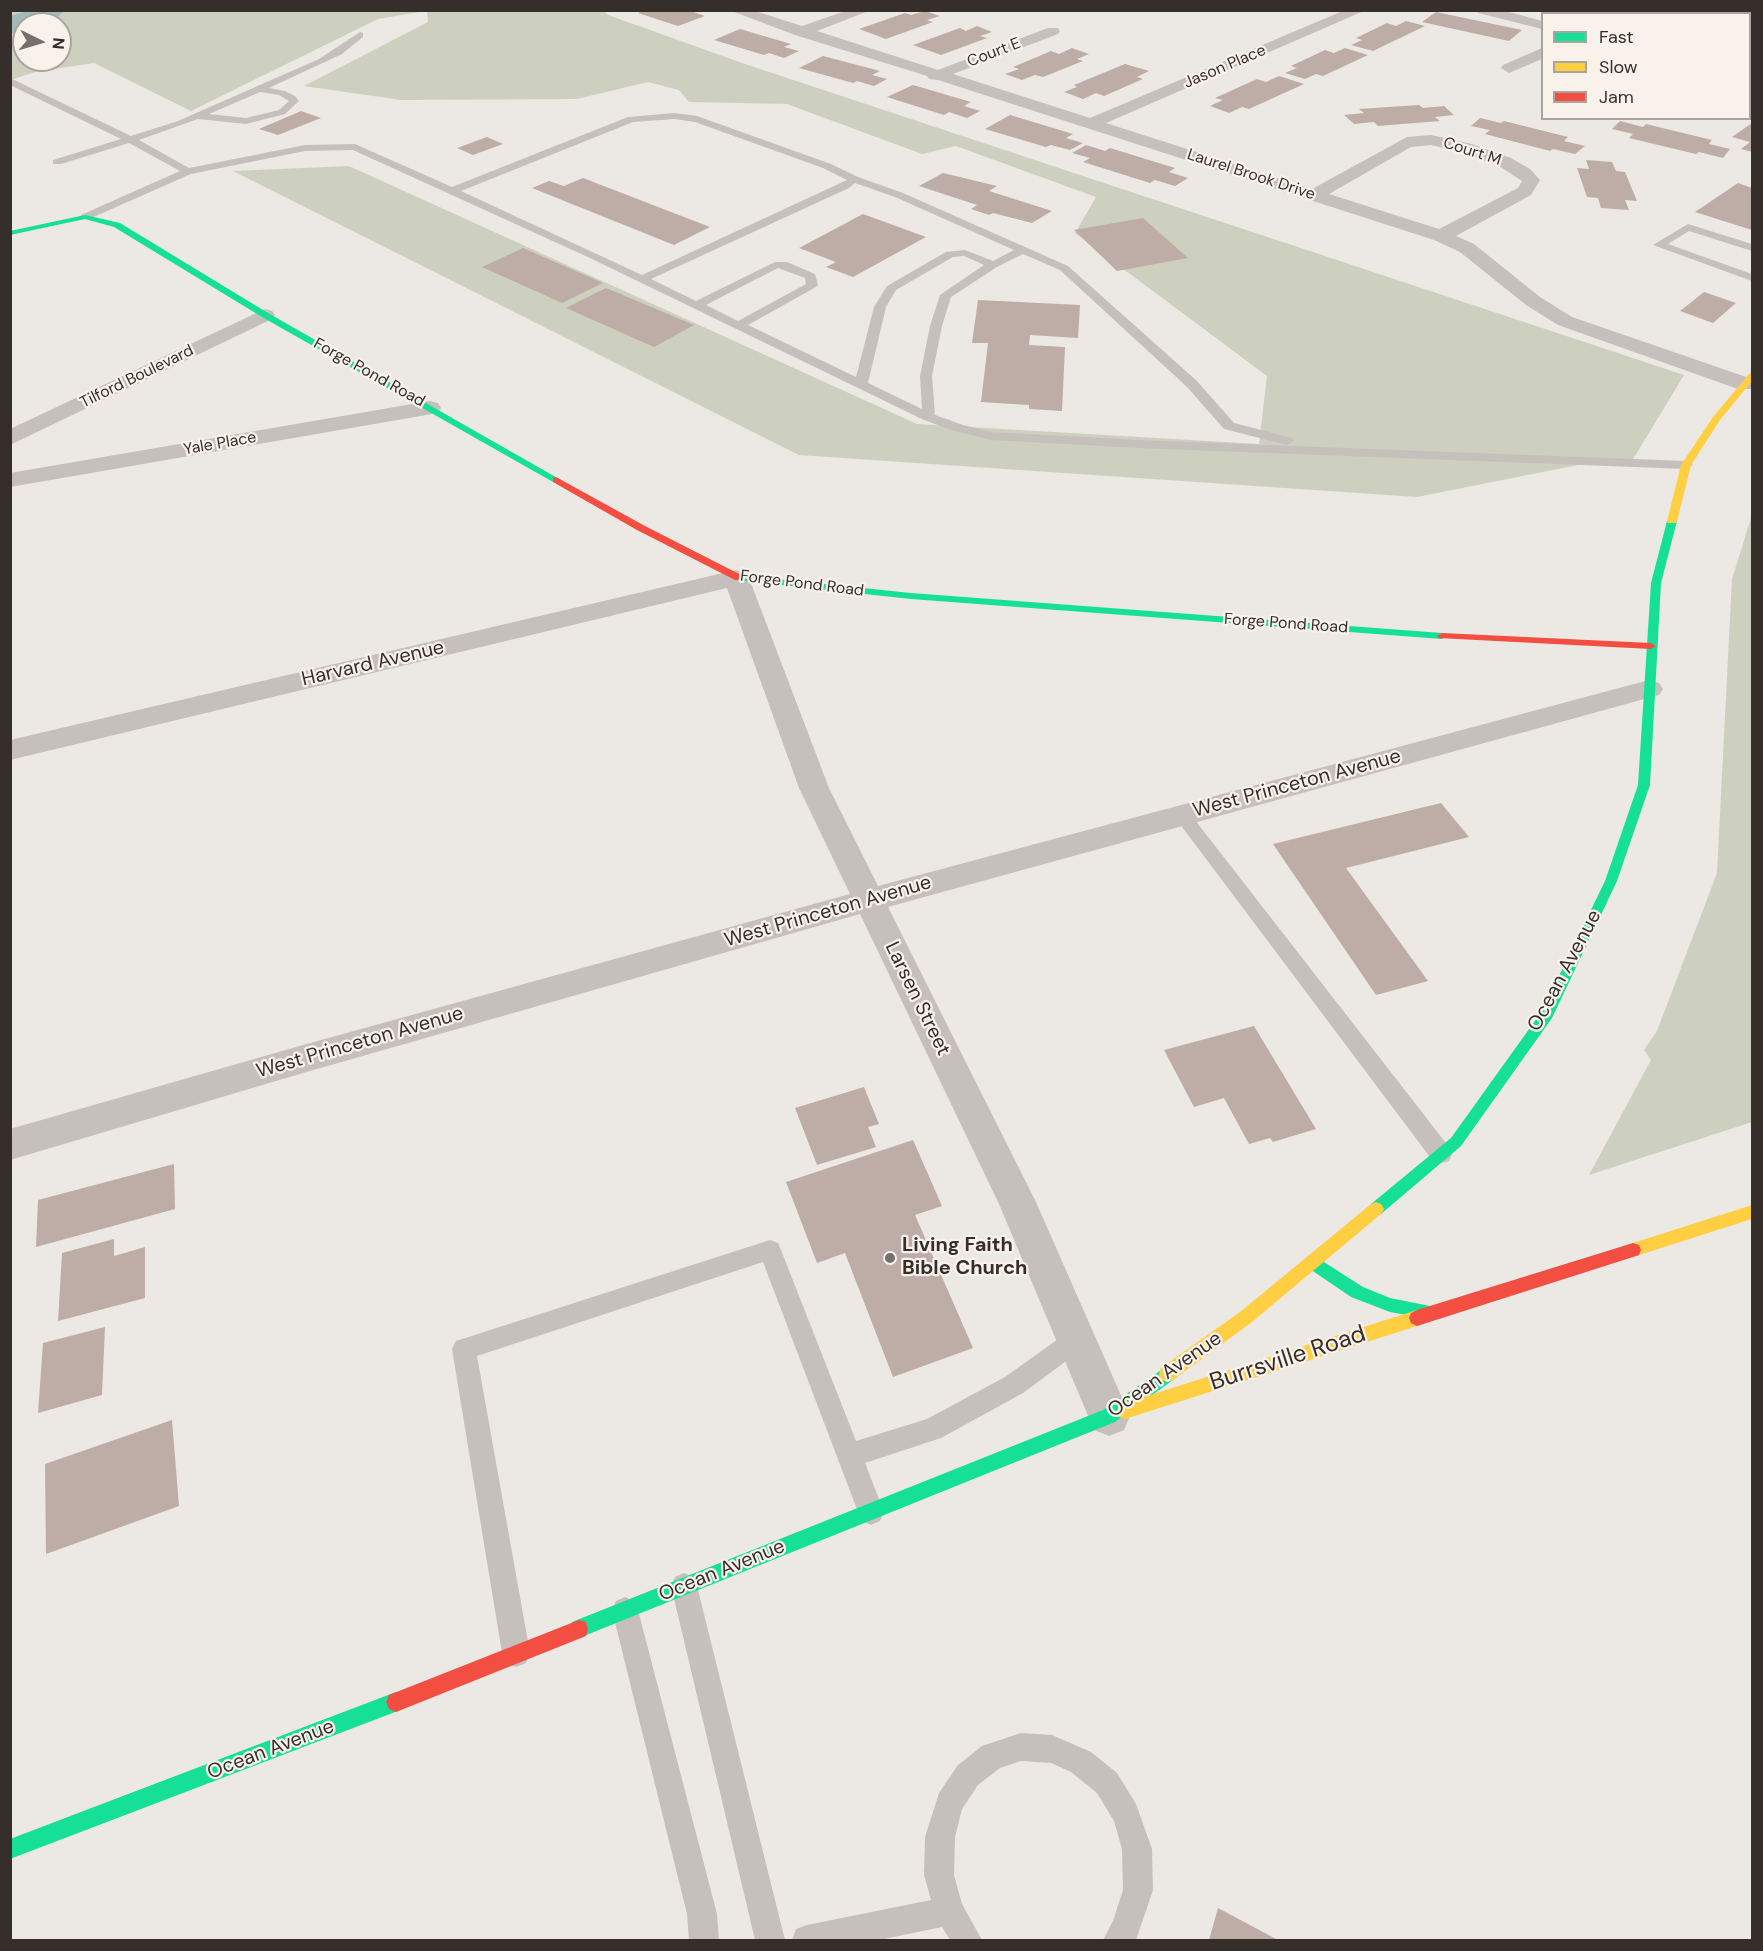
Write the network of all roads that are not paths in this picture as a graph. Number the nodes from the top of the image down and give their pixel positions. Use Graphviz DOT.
graph roads {
  1 [pos="736,10"];
  2 [pos="864,10"];
  3 [pos="1359,10"];
  4 [pos="1483,10"];
  5 [pos="1541,25"];
  6 [pos="1053,31"];
  7 [pos="800,32"];
  8 [pos="360,35"];
  9 [pos="1541,53"];
  10 [pos="1509,68"];
  11 [pos="935,76"];
  12 [pos="10,81"];
  13 [pos="257,88"];
  14 [pos="197,116"];
  15 [pos="1090,124"];
  16 [pos="132,140"];
  17 [pos="57,162"];
  18 [pos="188,171"];
  19 [pos="854,179"];
  20 [pos="454,190"];
  21 [pos="1314,195"];
  22 [pos="85,217"];
  23 [pos="10,233"];
  24 [pos="1441,236"];
  25 [pos="1752,248"];
  26 [pos="1023,250"];
  27 [pos="993,265"];
  28 [pos="1752,278"];
  29 [pos="642,279"];
  30 [pos="697,305"];
  31 [pos="265,315"];
  32 [pos="739,325"];
  33 [pos="1749,380"];
  34 [pos="861,384"];
  35 [pos="430,408"];
  36 [pos="929,417"];
  37 [pos="10,438"];
  38 [pos="1325,450"];
  39 [pos="1686,465"];
  40 [pos="10,480"];
  41 [pos="736,578"];
  42 [pos="1651,646"];
  43 [pos="1649,689"];
  44 [pos="10,750"];
  45 [pos="1182,815"];
  46 [pos="868,900"];
  47 [pos="10,1145"];
  48 [pos="1441,1154"];
  49 [pos="1752,1212"];
  50 [pos="1313,1262"];
  51 [pos="1434,1313"];
  52 [pos="1076,1340"];
  53 [pos="1109,1416"];
  54 [pos="849,1456"];
  55 [pos="871,1512"];
  56 [pos="684,1586"];
  57 [pos="625,1610"];
  58 [pos="516,1653"];
  59 [pos="10,1849"];
  60 [pos="949,1911"];
  61 [pos="704,1941"];
  62 [pos="770,1941"];
  63 [pos="807,1941"];
  64 [pos="967,1941"];
  65 [pos="1118,1941"];
  1 -- 7 [label="street, Laurel Brook Drive"];
  2 -- 7 [label="street"];
  3 -- 15 [label="street, Jason Place"];
  4 -- 5 [label="street"];
  6 -- 11 [label="street, Court E"];
  7 -- 11 [label="street, Laurel Brook Drive"];
  8 -- 13 [label="lane"];
  9 -- 10 [label="street"];
  11 -- 15 [label="street, Laurel Brook Drive"];
  12 -- 16 [label="lane"];
  13 -- 14 [label="lane"];
  13 -- 14 [label="lane"];
  14 -- 16 [label="lane"];
  15 -- 21 [label="street, Laurel Brook Drive"];
  16 -- 17 [label="lane"];
  16 -- 18 [label="lane"];
  18 -- 20 [label="lane"];
  18 -- 22 [label="lane"];
  19 -- 20 [label="lane"];
  19 -- 26 [label="lane"];
  19 -- 29 [label="lane"];
  20 -- 29 [label="lane"];
  21 -- 24 [label="street, Laurel Brook Drive"];
  21 -- 24 [label="street, Court M"];
  22 -- 23 [label="main road, Forge Pond Road"];
  22 -- 31 [label="main road, Forge Pond Road"];
  24 -- 33 [label="street, Laurel Brook Drive"];
  25 -- 28 [label="lane"];
  26 -- 27 [label="lane"];
  26 -- 38 [label="lane"];
  27 -- 34 [label="lane"];
  27 -- 36 [label="lane"];
  29 -- 30 [label="lane"];
  30 -- 32 [label="lane"];
  30 -- 32 [label="lane"];
  31 -- 35 [label="main road, Forge Pond Road"];
  31 -- 37 [label="street, Tilford Boulevard"];
  32 -- 34 [label="lane"];
  33 -- 39 [label="main road, Ocean Avenue"];
  34 -- 36 [label="lane"];
  35 -- 40 [label="street, Yale Place"];
  35 -- 41 [label="main road, Forge Pond Road"];
  36 -- 38 [label="lane"];
  38 -- 39 [label="lane"];
  39 -- 42 [label="main road, Ocean Avenue"];
  41 -- 42 [label="main road, Forge Pond Road"];
  41 -- 44 [label="street, Harvard Avenue"];
  41 -- 46 [label="street, Larsen Street"];
  42 -- 43 [label="main road, Ocean Avenue"];
  43 -- 45 [label="street, West Princeton Avenue"];
  43 -- 48 [label="main road, Ocean Avenue"];
  45 -- 46 [label="street, West Princeton Avenue"];
  45 -- 48 [label="lane"];
  46 -- 47 [label="street, West Princeton Avenue"];
  46 -- 52 [label="street, Larsen Street"];
  48 -- 50 [label="main road, Ocean Avenue"];
  49 -- 51 [label="main road, Burrsville Road"];
  50 -- 51 [label="main road, Burrsville Road"];
  50 -- 53 [label="main road, Ocean Avenue"];
  51 -- 53 [label="main road, Burrsville Road"];
  52 -- 53 [label="street, Larsen Street"];
  52 -- 54 [label="lane"];
  53 -- 55 [label="main road, Ocean Avenue"];
  54 -- 55 [label="lane"];
  54 -- 58 [label="lane"];
  55 -- 56 [label="main road, Ocean Avenue"];
  56 -- 57 [label="main road, Ocean Avenue"];
  56 -- 62 [label="lane"];
  57 -- 58 [label="main road, Ocean Avenue"];
  57 -- 61 [label="lane"];
  58 -- 59 [label="main road, Ocean Avenue"];
  60 -- 63 [label="lane"];
  60 -- 64 [label="lane"];
  60 -- 65 [label="lane"];
}
